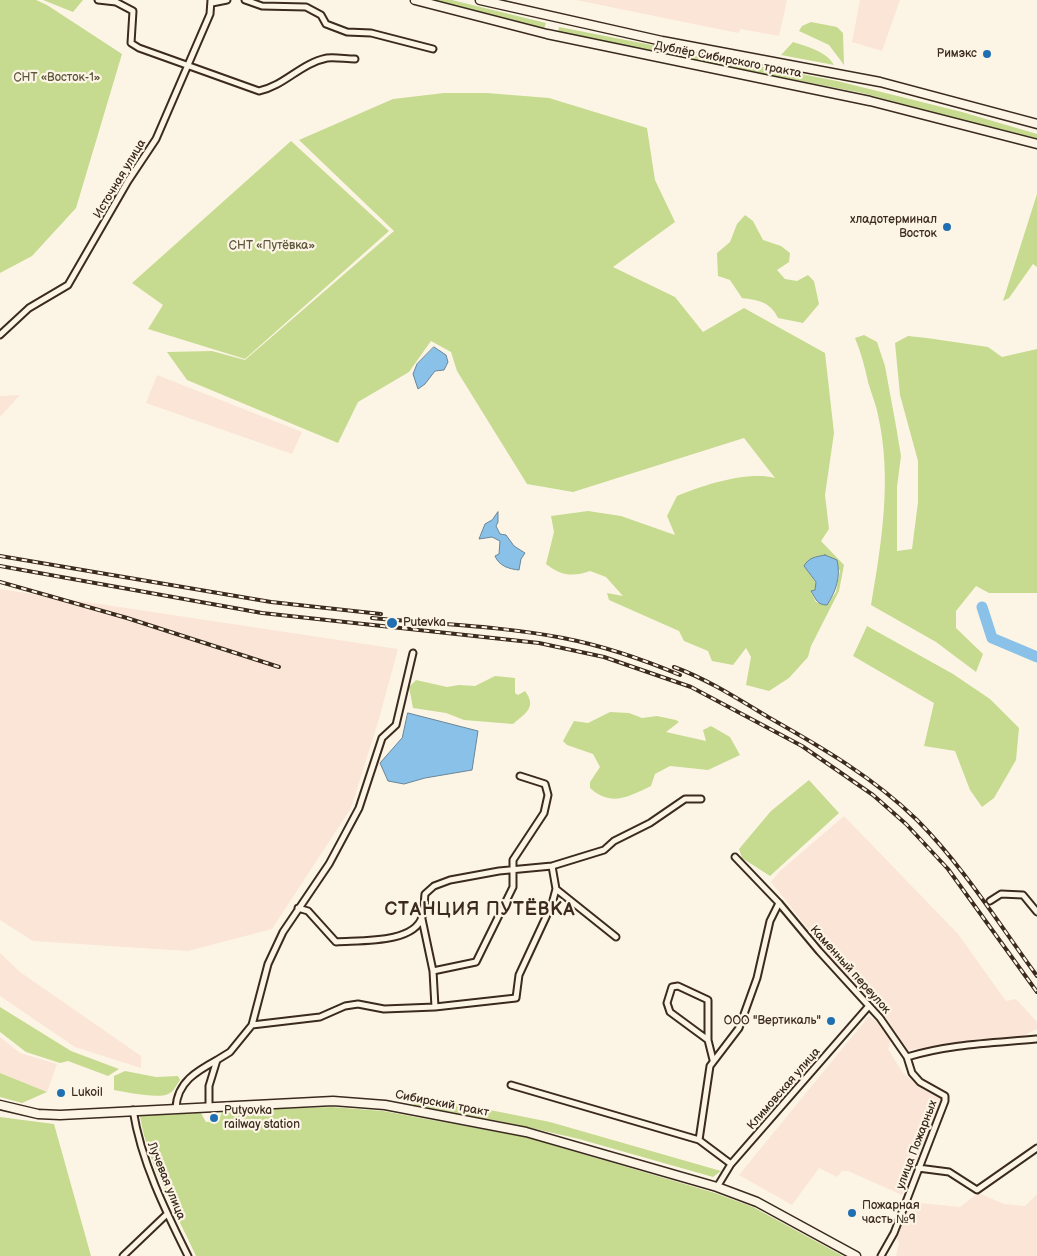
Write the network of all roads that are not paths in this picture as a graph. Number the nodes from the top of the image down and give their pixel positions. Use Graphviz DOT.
graph roads {
  1 [pos="98,0"];
  2 [pos="227,0"];
  3 [pos="245,0"];
  4 [pos="415,0"];
  5 [pos="480,0"];
  6 [pos="212,1"];
  7 [pos="433,49"];
  8 [pos="355,59"];
  9 [pos="188,64"];
  10 [pos="1037,124"];
  11 [pos="1037,144"];
  12 [pos="0,335"];
  13 [pos="413,653"];
  14 [pos="520,776"];
  15 [pos="702,799"];
  16 [pos="735,857"];
  17 [pos="552,866"];
  18 [pos="513,871"];
  19 [pos="556,889"];
  20 [pos="990,901"];
  21 [pos="779,903"];
  22 [pos="298,908"];
  23 [pos="1037,912"];
  24 [pos="422,919"];
  25 [pos="616,937"];
  26 [pos="433,971"];
  27 [pos="868,1006"];
  28 [pos="435,1007"];
  29 [pos="252,1025"];
  30 [pos="1036,1039"];
  31 [pos="708,1040"];
  32 [pos="907,1057"];
  33 [pos="217,1060"];
  34 [pos="713,1060"];
  35 [pos="511,1084"];
  36 [pos="945,1096"];
  37 [pos="0,1106"];
  38 [pos="209,1106"];
  39 [pos="176,1108"];
  40 [pos="133,1110"];
  41 [pos="699,1140"];
  42 [pos="1037,1148"];
  43 [pos="731,1164"];
  44 [pos="918,1168"];
  45 [pos="717,1186"];
  46 [pos="167,1214"];
  47 [pos="123,1256"];
  48 [pos="188,1256"];
  49 [pos="856,1256"];
  50 [pos="881,1256"];
  1 -- 9 [label="street"];
  2 -- 6 [label="street"];
  3 -- 7 [label="street"];
  4 -- 11 [label="main road, Дублёр Сибирского тракта"];
  5 -- 10 [label="main road, Дублёр Сибирского тракта"];
  6 -- 9 [label="street, Источная улица"];
  8 -- 9 [label="street"];
  9 -- 12 [label="street, Источная улица"];
  13 -- 22 [label="street"];
  14 -- 18 [label="street"];
  15 -- 17 [label="street"];
  16 -- 21 [label="street, Каменный переулок"];
  17 -- 18 [label="street"];
  17 -- 19 [label="street"];
  18 -- 24 [label="street"];
  18 -- 26 [label="street"];
  19 -- 25 [label="street"];
  19 -- 28 [label="street"];
  20 -- 23 [label="street"];
  21 -- 27 [label="street, Каменный переулок"];
  21 -- 34 [label="street"];
  22 -- 24 [label="street"];
  22 -- 29 [label="street"];
  24 -- 26 [label="street"];
  26 -- 28 [label="street"];
  27 -- 32 [label="street, Каменный переулок"];
  27 -- 43 [label="street, Климовская улица"];
  28 -- 29 [label="street"];
  29 -- 33 [label="street"];
  30 -- 32 [label="street"];
  31 -- 31 [label="street"];
  31 -- 34 [label="street"];
  32 -- 36 [label="street, Каменный переулок"];
  33 -- 38 [label="street"];
  33 -- 39 [label="street"];
  34 -- 41 [label="street"];
  35 -- 41 [label="street"];
  36 -- 44 [label="street, улица Пожарных"];
  37 -- 40 [label="main road, Сибирский тракт"];
  38 -- 39 [label="main road, Сибирский тракт"];
  38 -- 45 [label="main road, Сибирский тракт"];
  39 -- 40 [label="main road, Сибирский тракт"];
  40 -- 46 [label="street, Лучевая улица"];
  41 -- 43 [label="street"];
  42 -- 44 [label="street"];
  43 -- 45 [label="street, Климовская улица"];
  44 -- 50 [label="street, улица Пожарных"];
  45 -- 49 [label="main road, Сибирский тракт"];
  46 -- 47 [label="street"];
  46 -- 48 [label="street, Лучевая улица"];
}
